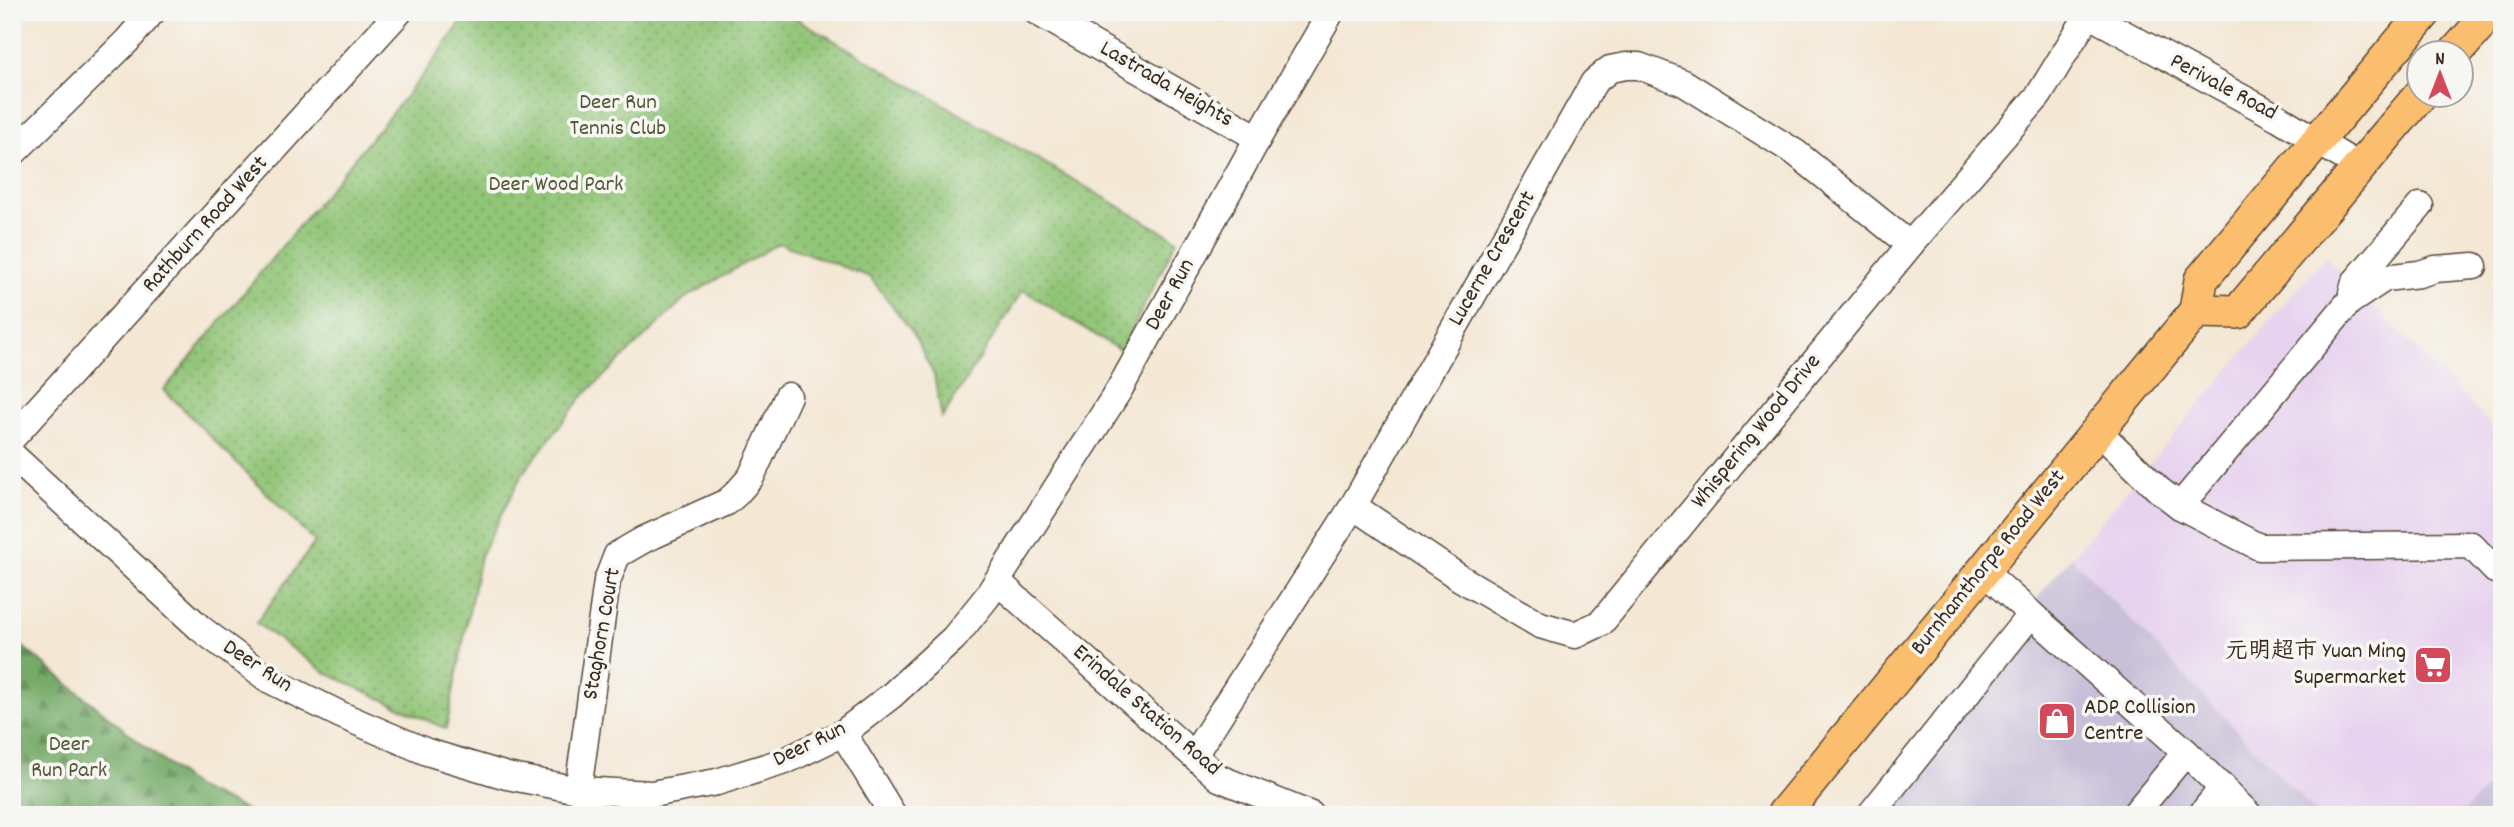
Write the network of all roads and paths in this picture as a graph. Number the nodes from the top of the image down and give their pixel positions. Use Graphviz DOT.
graph roads {
  1 [pos="152,12"];
  2 [pos="399,12"];
  3 [pos="1037,12"];
  4 [pos="1331,12"];
  5 [pos="2425,12"];
  6 [pos="2478,12"];
  7 [pos="2086,13"];
  8 [pos="2468,38"];
  9 [pos="2409,108"];
  10 [pos="1258,138"];
  11 [pos="2318,141"];
  12 [pos="14,147"];
  13 [pos="2360,167"];
  14 [pos="2420,206"];
  15 [pos="1910,244"];
  16 [pos="2474,266"];
  17 [pos="2349,302"];
  18 [pos="2196,311"];
  19 [pos="788,396"];
  20 [pos="2098,431"];
  21 [pos="12,438"];
  22 [pos="12,455"];
  23 [pos="1353,506"];
  24 [pos="2180,506"];
  25 [pos="2502,569"];
  26 [pos="1983,571"];
  27 [pos="997,581"];
  28 [pos="2031,614"];
  29 [pos="843,733"];
  30 [pos="2186,752"];
  31 [pos="1194,755"];
  32 [pos="2223,787"];
  33 [pos="578,790"];
  34 [pos="893,815"];
  35 [pos="1311,815"];
  36 [pos="1783,815"];
  37 [pos="1870,815"];
  38 [pos="2134,815"];
  39 [pos="2201,815"];
  40 [pos="2249,815"];
  1 -- 12 [label="street"];
  2 -- 21 [label="street, Rathburn Road West"];
  3 -- 10 [label="street, Lastrada Heights"];
  4 -- 10 [label="street, Deer Run"];
  5 -- 11 [label="main road, Burnhamthorpe Road West"];
  6 -- 8 [label="main road"];
  7 -- 11 [label="street, Perivale Road"];
  7 -- 15 [label="street, Whispering Wood Drive"];
  9 -- 13 [label="main road"];
  10 -- 27 [label="street, Deer Run"];
  11 -- 13 [label="street, Perivale Road"];
  11 -- 18 [label="main road, Burnhamthorpe Road West"];
  13 -- 18 [label="main road"];
  14 -- 17 [label="street"];
  15 -- 23 [label="street, Whispering Wood Drive"];
  15 -- 23 [label="street, Lucerne Crescent"];
  16 -- 17 [label="street"];
  17 -- 24 [label="street"];
  18 -- 20 [label="main road, Burnhamthorpe Road West"];
  19 -- 33 [label="street, Staghorn Court"];
  20 -- 24 [label="street"];
  20 -- 26 [label="main road, Burnhamthorpe Road West"];
  22 -- 33 [label="street, Deer Run"];
  23 -- 31 [label="street, Lucerne Crescent"];
  24 -- 25 [label="street"];
  26 -- 28 [label="street"];
  26 -- 36 [label="main road, Burnhamthorpe Road West"];
  27 -- 29 [label="street, Deer Run"];
  27 -- 31 [label="street, Erindale Station Road"];
  28 -- 30 [label="street"];
  28 -- 37 [label="street"];
  29 -- 33 [label="street, Deer Run"];
  29 -- 34 [label="street"];
  30 -- 32 [label="street"];
  30 -- 38 [label="street"];
  31 -- 35 [label="street, Erindale Station Road"];
  32 -- 39 [label="street"];
  32 -- 40 [label="street"];
}
